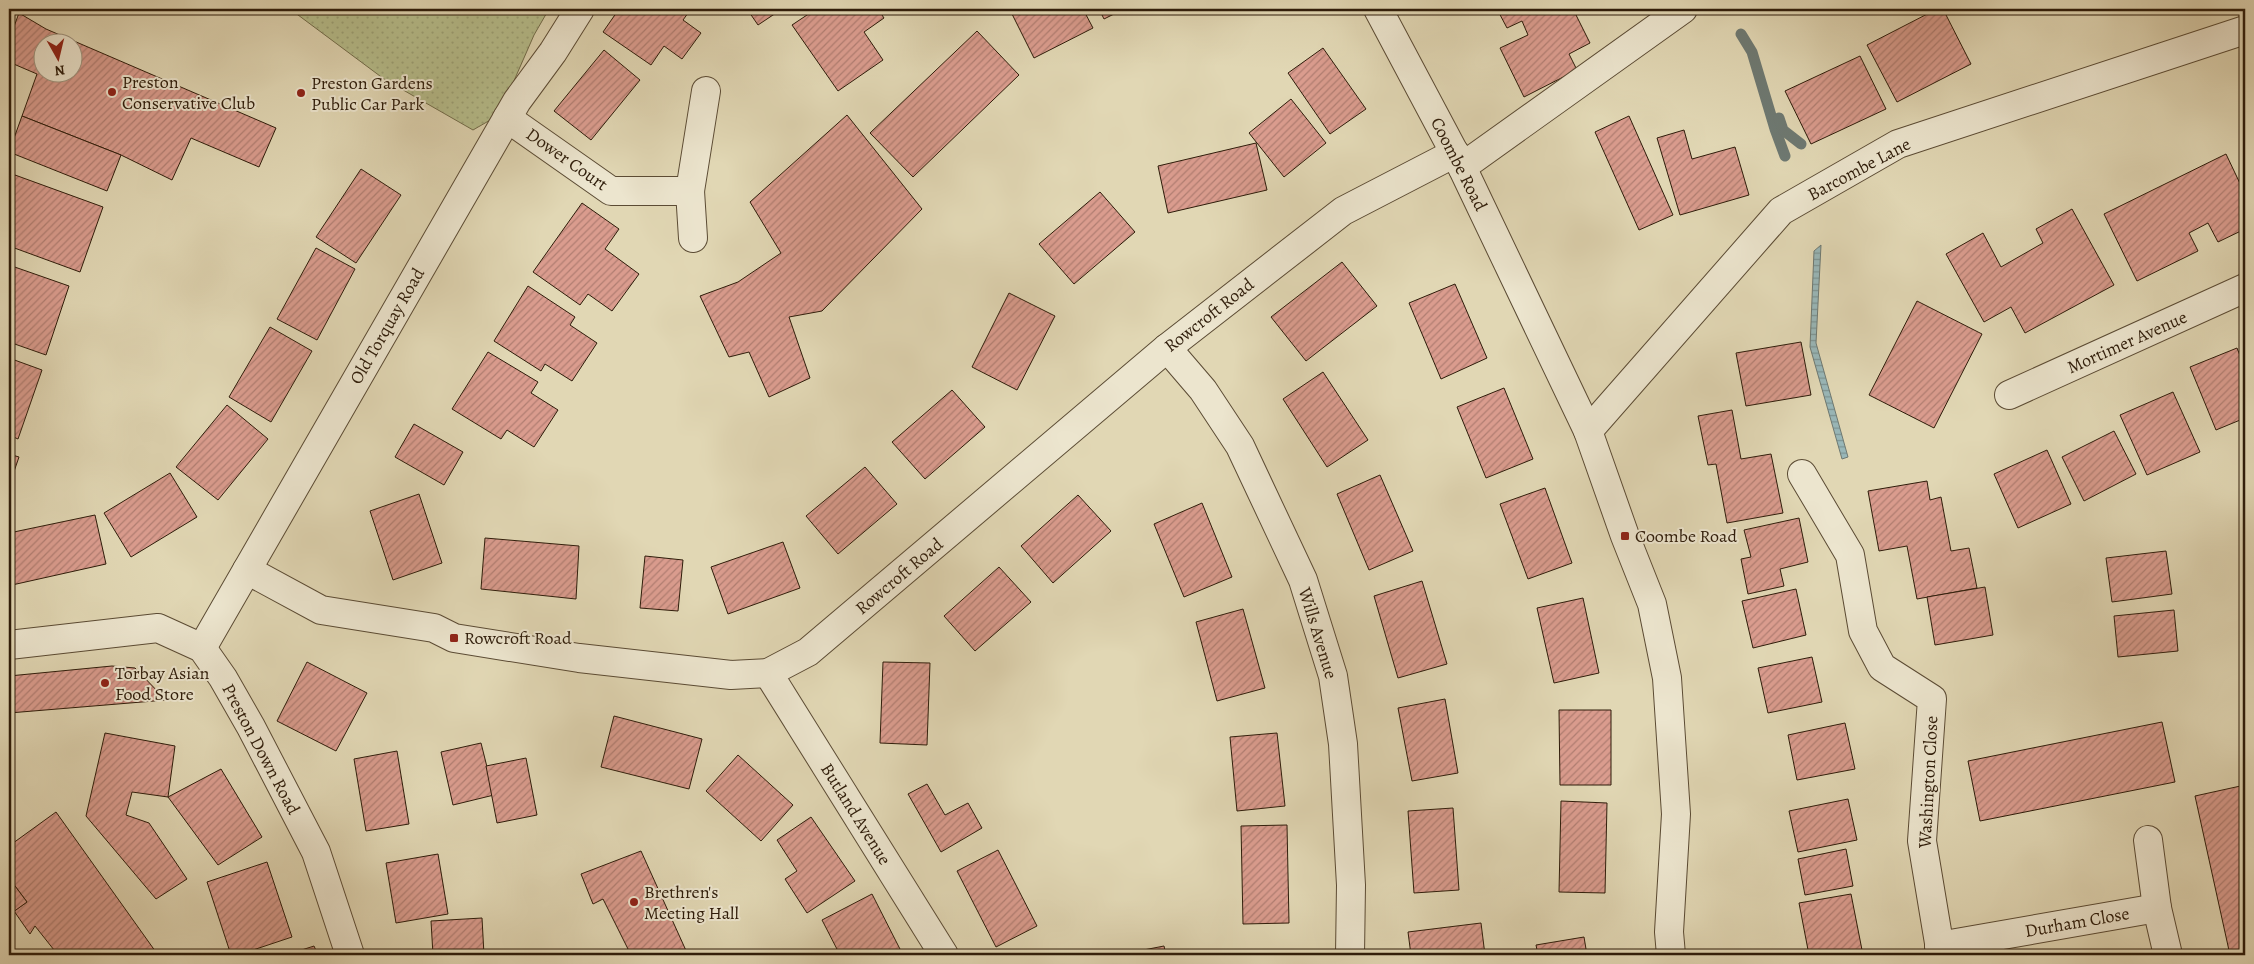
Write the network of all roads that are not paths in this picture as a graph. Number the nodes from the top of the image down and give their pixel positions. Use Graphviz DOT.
graph roads {
  1 [pos="580,9"];
  2 [pos="1378,9"];
  3 [pos="1683,9"];
  4 [pos="2245,30"];
  5 [pos="706,91"];
  6 [pos="508,118"];
  7 [pos="1458,160"];
  8 [pos="690,191"];
  9 [pos="693,238"];
  10 [pos="2245,288"];
  11 [pos="1166,348"];
  12 [pos="2009,395"];
  13 [pos="1588,431"];
  14 [pos="1802,474"];
  15 [pos="247,570"];
  16 [pos="9,645"];
  17 [pos="202,648"];
  18 [pos="768,673"];
  19 [pos="2148,840"];
  20 [pos="2157,908"];
  21 [pos="1940,951"];
  22 [pos="350,955"];
  23 [pos="944,955"];
  24 [pos="1350,955"];
  25 [pos="1671,955"];
  26 [pos="2168,955"];
  1 -- 6 [label="street, Old Torquay Road"];
  2 -- 7 [label="street, Coombe Road"];
  3 -- 7 [label="street, Rowcroft Road"];
  4 -- 13 [label="street, Barcombe Lane"];
  5 -- 8 [label="street"];
  6 -- 8 [label="street, Dower Court"];
  6 -- 15 [label="street, Old Torquay Road"];
  7 -- 11 [label="street, Rowcroft Road"];
  7 -- 13 [label="street, Coombe Road"];
  8 -- 9 [label="street"];
  10 -- 12 [label="street, Mortimer Avenue"];
  11 -- 18 [label="street, Rowcroft Road"];
  11 -- 24 [label="street, Wills Avenue"];
  13 -- 25 [label="street, Coombe Road"];
  14 -- 21 [label="street, Washington Close"];
  15 -- 17 [label="street, Old Torquay Road"];
  15 -- 18 [label="street, Rowcroft Road"];
  16 -- 17 [label="street"];
  17 -- 22 [label="street, Preston Down Road"];
  18 -- 23 [label="street, Butland Avenue"];
  19 -- 20 [label="street"];
  20 -- 21 [label="street, Durham Close"];
  20 -- 26 [label="street"];
}
